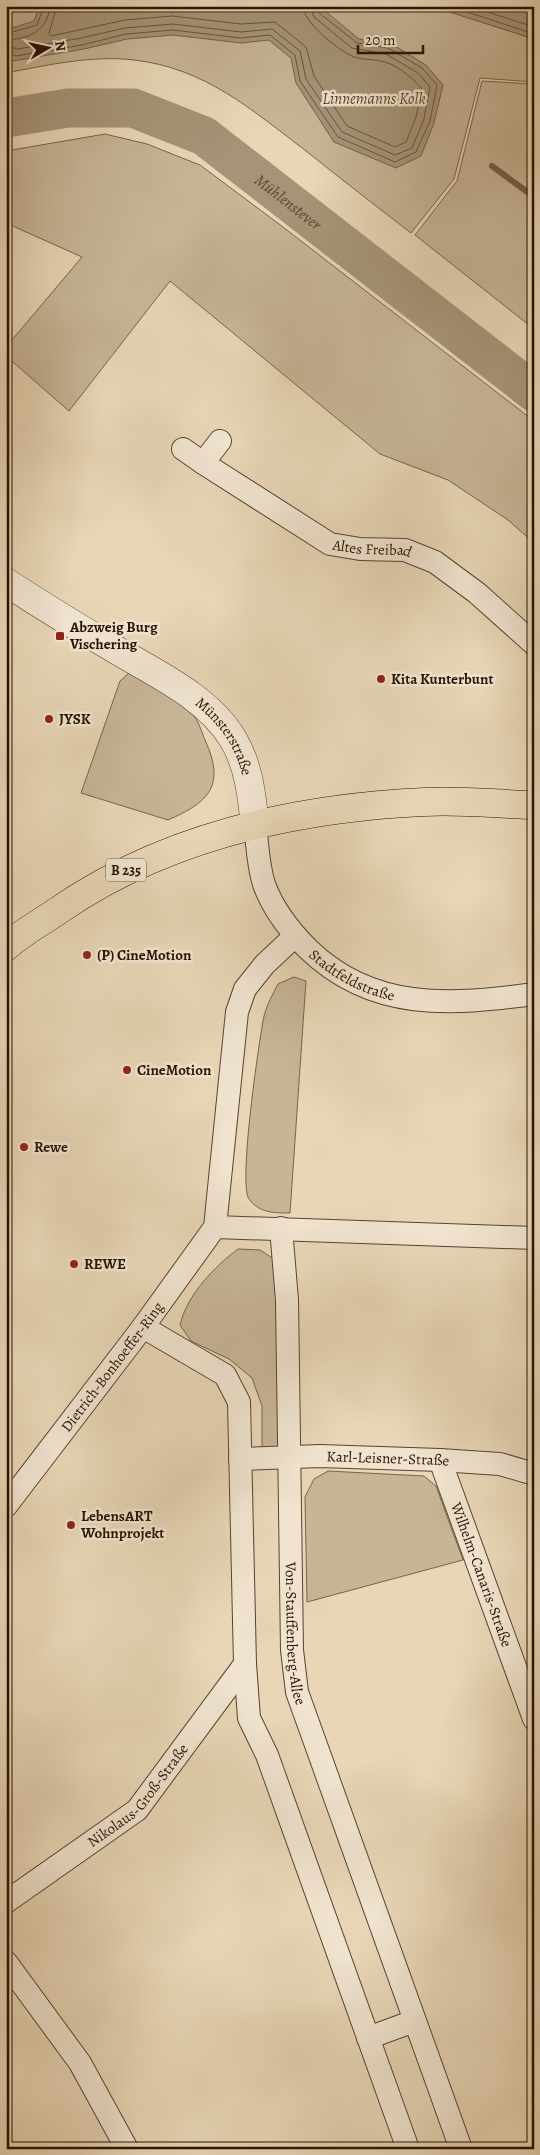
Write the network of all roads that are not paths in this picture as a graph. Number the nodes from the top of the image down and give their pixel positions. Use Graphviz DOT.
graph roads {
  1 [pos="220,441"];
  2 [pos="183,449"];
  3 [pos="203,463"];
  4 [pos="6,582"];
  5 [pos="534,644"];
  6 [pos="534,805"];
  7 [pos="255,826"];
  8 [pos="295,936"];
  9 [pos="6,947"];
  10 [pos="534,994"];
  11 [pos="215,1226"];
  12 [pos="281,1228"];
  13 [pos="534,1238"];
  14 [pos="143,1327"];
  15 [pos="291,1458"];
  16 [pos="240,1459"];
  17 [pos="440,1460"];
  18 [pos="534,1474"];
  19 [pos="6,1506"];
  20 [pos="245,1664"];
  21 [pos="534,1718"];
  22 [pos="6,1902"];
  23 [pos="6,1962"];
  24 [pos="414,2021"];
  25 [pos="368,2038"];
  26 [pos="127,2149"];
  27 [pos="408,2149"];
  28 [pos="461,2149"];
  1 -- 3 [label="street"];
  2 -- 3 [label="street, Altes Freibad"];
  3 -- 5 [label="street, Altes Freibad"];
  4 -- 7 [label="street, Münsterstraße"];
  6 -- 7 [label="main road, B 235"];
  7 -- 8 [label="street, Stadtfeldstraße"];
  7 -- 9 [label="main road, B 235"];
  8 -- 10 [label="street, Stadtfeldstraße"];
  8 -- 11 [label="street, Dietrich-Bonhoeffer-Ring"];
  11 -- 12 [label="street"];
  11 -- 14 [label="street, Dietrich-Bonhoeffer-Ring"];
  12 -- 13 [label="street"];
  12 -- 15 [label="street, Von-Stauffenberg-Allee"];
  14 -- 16 [label="street"];
  14 -- 19 [label="street, Dietrich-Bonhoeffer-Ring"];
  15 -- 16 [label="street, Karl-Leisner-Straße"];
  15 -- 17 [label="street, Karl-Leisner-Straße"];
  15 -- 24 [label="street, Von-Stauffenberg-Allee"];
  16 -- 20 [label="street"];
  17 -- 18 [label="street, Karl-Leisner-Straße"];
  17 -- 21 [label="street, Wilhelm-Canaris-Straße"];
  20 -- 22 [label="street, Nikolaus-Groß-Straße"];
  20 -- 25 [label="street"];
  23 -- 26 [label="street"];
  24 -- 25 [label="street"];
  24 -- 28 [label="street, Von-Stauffenberg-Allee"];
  25 -- 27 [label="street"];
}
